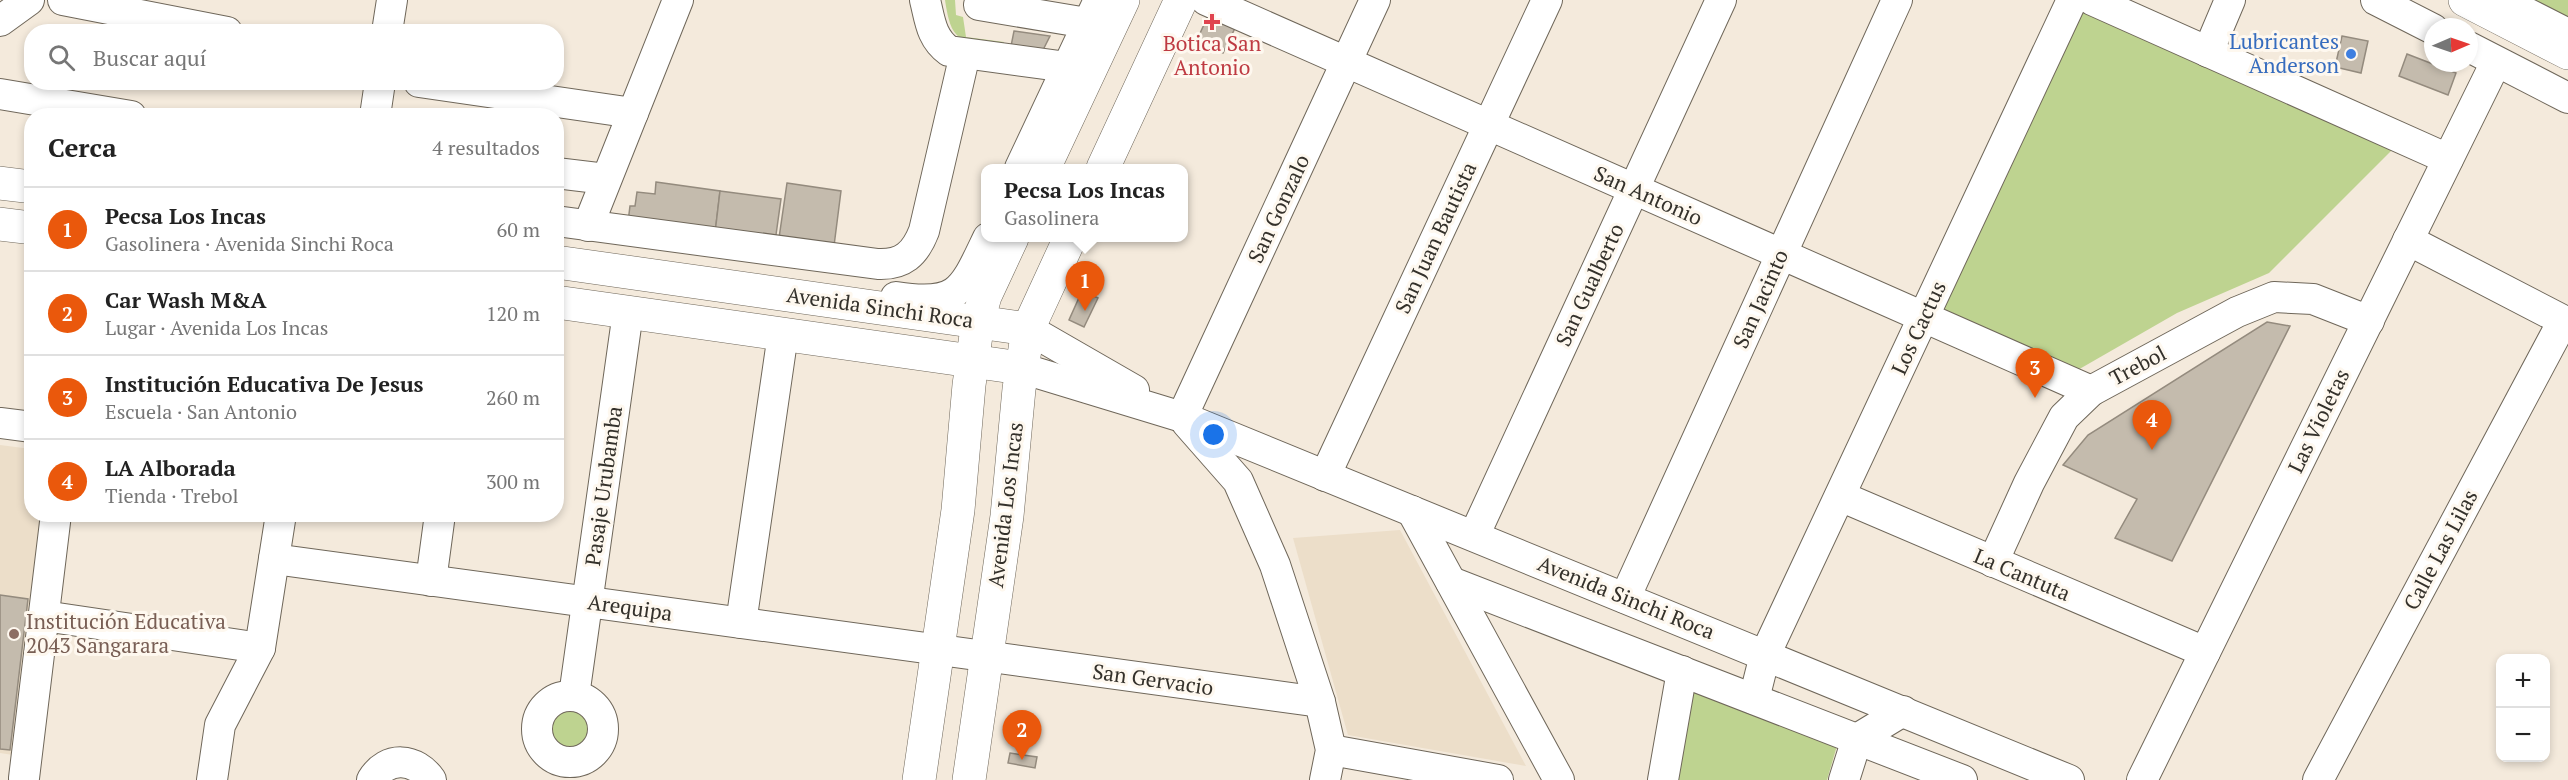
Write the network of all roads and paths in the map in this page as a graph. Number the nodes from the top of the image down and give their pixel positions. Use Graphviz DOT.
graph roads {
  1 [pos="29,0"];
  2 [pos="63,0"];
  3 [pos="392,0"];
  4 [pos="678,0"];
  5 [pos="925,0"];
  6 [pos="1123,0"];
  7 [pos="1181,0"];
  8 [pos="1206,0"];
  9 [pos="1375,0"];
  10 [pos="1547,0"];
  11 [pos="1721,0"];
  12 [pos="1897,0"];
  13 [pos="2072,0"];
  14 [pos="2092,0"];
  15 [pos="2230,0"];
  16 [pos="2376,0"];
  17 [pos="2465,0"];
  18 [pos="2502,0"];
  19 [pos="979,5"];
  20 [pos="1042,8"];
  21 [pos="1093,12"];
  22 [pos="0,21"];
  23 [pos="186,24"];
  24 [pos="388,24"];
  25 [pos="2424,24"];
  26 [pos="2568,34"];
  27 [pos="2208,52"];
  28 [pos="2478,52"];
  29 [pos="2568,53"];
  30 [pos="965,54"];
  31 [pos="1347,61"];
  32 [pos="2496,62"];
  33 [pos="1067,67"];
  34 [pos="379,90"];
  35 [pos="474,90"];
  36 [pos="0,94"];
  37 [pos="2568,98"];
  38 [pos="83,108"];
  39 [pos="376,108"];
  40 [pos="633,113"];
  41 [pos="1489,125"];
  42 [pos="2448,159"];
  43 [pos="1022,164"];
  44 [pos="1046,164"];
  45 [pos="1104,164"];
  46 [pos="0,168"];
  47 [pos="24,171"];
  48 [pos="564,174"];
  49 [pos="606,179"];
  50 [pos="0,183"];
  51 [pos="24,186"];
  52 [pos="1634,190"];
  53 [pos="564,222"];
  54 [pos="0,224"];
  55 [pos="588,226"];
  56 [pos="24,227"];
  57 [pos="2408,240"];
  58 [pos="986,242"];
  59 [pos="1010,242"];
  60 [pos="1068,242"];
  61 [pos="564,249"];
  62 [pos="1781,255"];
  63 [pos="564,263"];
  64 [pos="564,303"];
  65 [pos="628,312"];
  66 [pos="1923,318"];
  67 [pos="978,321"];
  68 [pos="2369,321"];
  69 [pos="2566,322"];
  70 [pos="1028,329"];
  71 [pos="783,334"];
  72 [pos="973,361"];
  73 [pos="1021,368"];
  74 [pos="2091,391"];
  75 [pos="1182,417"];
  76 [pos="0,423"];
  77 [pos="24,426"];
  78 [pos="1325,476"];
  79 [pos="1840,496"];
  80 [pos="1412,511"];
  81 [pos="55,522"];
  82 [pos="280,522"];
  83 [pos="439,522"];
  84 [pos="1474,536"];
  85 [pos="274,559"];
  86 [pos="1993,562"];
  87 [pos="431,581"];
  88 [pos="1451,582"];
  89 [pos="1625,598"];
  90 [pos="588,602"];
  91 [pos="44,615"];
  92 [pos="741,623"];
  93 [pos="260,648"];
  94 [pos="938,650"];
  95 [pos="2205,652"];
  96 [pos="1765,655"];
  97 [pos="986,657"];
  98 [pos="1682,671"];
  99 [pos="574,696"];
  100 [pos="1754,699"];
  101 [pos="1320,702"];
  102 [pos="1903,711"];
  103 [pos="1857,739"];
  104 [pos="1331,750"];
  105 [pos="21,777"];
  106 [pos="212,780"];
  107 [pos="372,780"];
  108 [pos="431,780"];
  109 [pos="919,780"];
  110 [pos="969,780"];
  111 [pos="1325,780"];
  112 [pos="1498,780"];
  113 [pos="1559,780"];
  114 [pos="1663,780"];
  115 [pos="1844,780"];
  116 [pos="1962,780"];
  117 [pos="2069,780"];
  118 [pos="2142,780"];
  119 [pos="2319,780"];
  1 -- 22 [label="street"];
  2 -- 23 [label="street"];
  3 -- 24 [label="street"];
  4 -- 40 [label="street"];
  5 -- 30 [label="street"];
  6 -- 44 [label="main road"];
  7 -- 45 [label="main road"];
  8 -- 31 [label="street, San Antonio"];
  9 -- 31 [label="street, San Gonzalo"];
  10 -- 41 [label="street, San Juan Bautista"];
  11 -- 52 [label="street, San Gualberto"];
  12 -- 62 [label="street, San Jacinto"];
  13 -- 66 [label="street, Los Cactus"];
  14 -- 27 [label="street"];
  15 -- 27 [label="street"];
  16 -- 25 [label="street"];
  17 -- 29 [label="main road"];
  18 -- 26 [label="street"];
  19 -- 20 [label="street"];
  20 -- 21 [label="street"];
  21 -- 33 [label="street"];
  27 -- 42 [label="street"];
  28 -- 32 [label="street"];
  30 -- 33 [label="street"];
  30 -- 55 [label="street"];
  31 -- 41 [label="street, San Antonio"];
  31 -- 75 [label="street, San Gonzalo"];
  32 -- 37 [label="street"];
  32 -- 42 [label="street, Las Violetas"];
  33 -- 43 [label="street"];
  34 -- 39 [label="street"];
  35 -- 40 [label="street"];
  36 -- 38 [label="street"];
  40 -- 49 [label="street"];
  41 -- 52 [label="street, San Antonio"];
  41 -- 78 [label="street, San Juan Bautista"];
  42 -- 57 [label="street, Las Violetas"];
  46 -- 47 [label="street"];
  48 -- 49 [label="street"];
  49 -- 55 [label="street"];
  50 -- 51 [label="main road"];
  52 -- 62 [label="street, San Antonio"];
  52 -- 84 [label="street, San Gualberto"];
  53 -- 55 [label="street"];
  54 -- 56 [label="main road"];
  57 -- 68 [label="street, Las Violetas"];
  57 -- 69 [label="street"];
  58 -- 61 [label="street"];
  59 -- 67 [label="main road"];
  60 -- 70 [label="main road, Avenida Los Incas"];
  62 -- 66 [label="street, San Antonio"];
  62 -- 89 [label="street, San Jacinto"];
  63 -- 67 [label="main road, Avenida Sinchi Roca"];
  64 -- 65 [label="main road, Avenida Sinchi Roca"];
  65 -- 71 [label="main road, Avenida Sinchi Roca"];
  65 -- 90 [label="street, Pasaje Urubamba"];
  66 -- 74 [label="street, San Antonio"];
  66 -- 79 [label="street, Los Cactus"];
  67 -- 70 [label="main road, Avenida Sinchi Roca"];
  67 -- 72 [label="main road"];
  68 -- 74 [label="street, Trebol"];
  68 -- 95 [label="street, Las Violetas"];
  69 -- 119 [label="street, Calle Las Lilas"];
  70 -- 73 [label="main road, Avenida Los Incas"];
  70 -- 75 [label="street, Avenida Sinchi Roca"];
  71 -- 72 [label="main road, Avenida Sinchi Roca"];
  71 -- 92 [label="street"];
  72 -- 73 [label="main road, Avenida Sinchi Roca"];
  72 -- 94 [label="main road"];
  73 -- 75 [label="street, Avenida Sinchi Roca"];
  73 -- 97 [label="main road, Avenida Los Incas"];
  74 -- 86 [label="street, Trebol"];
  75 -- 78 [label="street, Avenida Sinchi Roca"];
  75 -- 101 [label="street"];
  76 -- 77 [label="street"];
  78 -- 80 [label="street, Avenida Sinchi Roca"];
  79 -- 86 [label="street, La Cantuta"];
  79 -- 96 [label="street, Los Cactus"];
  80 -- 84 [label="street, Avenida Sinchi Roca"];
  80 -- 88 [label="street"];
  81 -- 91 [label="street"];
  82 -- 85 [label="street"];
  83 -- 87 [label="street"];
  84 -- 89 [label="street, Avenida Sinchi Roca"];
  85 -- 87 [label="street, Arequipa"];
  85 -- 93 [label="street"];
  86 -- 95 [label="street, La Cantuta"];
  87 -- 90 [label="street, Arequipa"];
  88 -- 98 [label="street"];
  88 -- 113 [label="street"];
  89 -- 96 [label="street, Avenida Sinchi Roca"];
  90 -- 92 [label="street, Arequipa"];
  90 -- 99 [label="street, Pasaje Urubamba"];
  91 -- 93 [label="street"];
  91 -- 105 [label="street"];
  92 -- 94 [label="street, Arequipa"];
  93 -- 106 [label="street"];
  94 -- 97 [label="street, Arequipa"];
  94 -- 109 [label="main road"];
  95 -- 118 [label="street, Las Violetas"];
  96 -- 100 [label="street, Los Cactus"];
  96 -- 102 [label="street, Avenida Sinchi Roca"];
  97 -- 101 [label="street, San Gervacio"];
  97 -- 110 [label="main road, Avenida Los Incas"];
  98 -- 100 [label="street"];
  98 -- 114 [label="street"];
  100 -- 103 [label="street"];
  101 -- 104 [label="street"];
  102 -- 103 [label="street"];
  102 -- 117 [label="street, Avenida Sinchi Roca"];
  103 -- 115 [label="street"];
  103 -- 116 [label="street"];
  104 -- 111 [label="street"];
  104 -- 112 [label="street"];
  107 -- 108 [label="street"];
}
